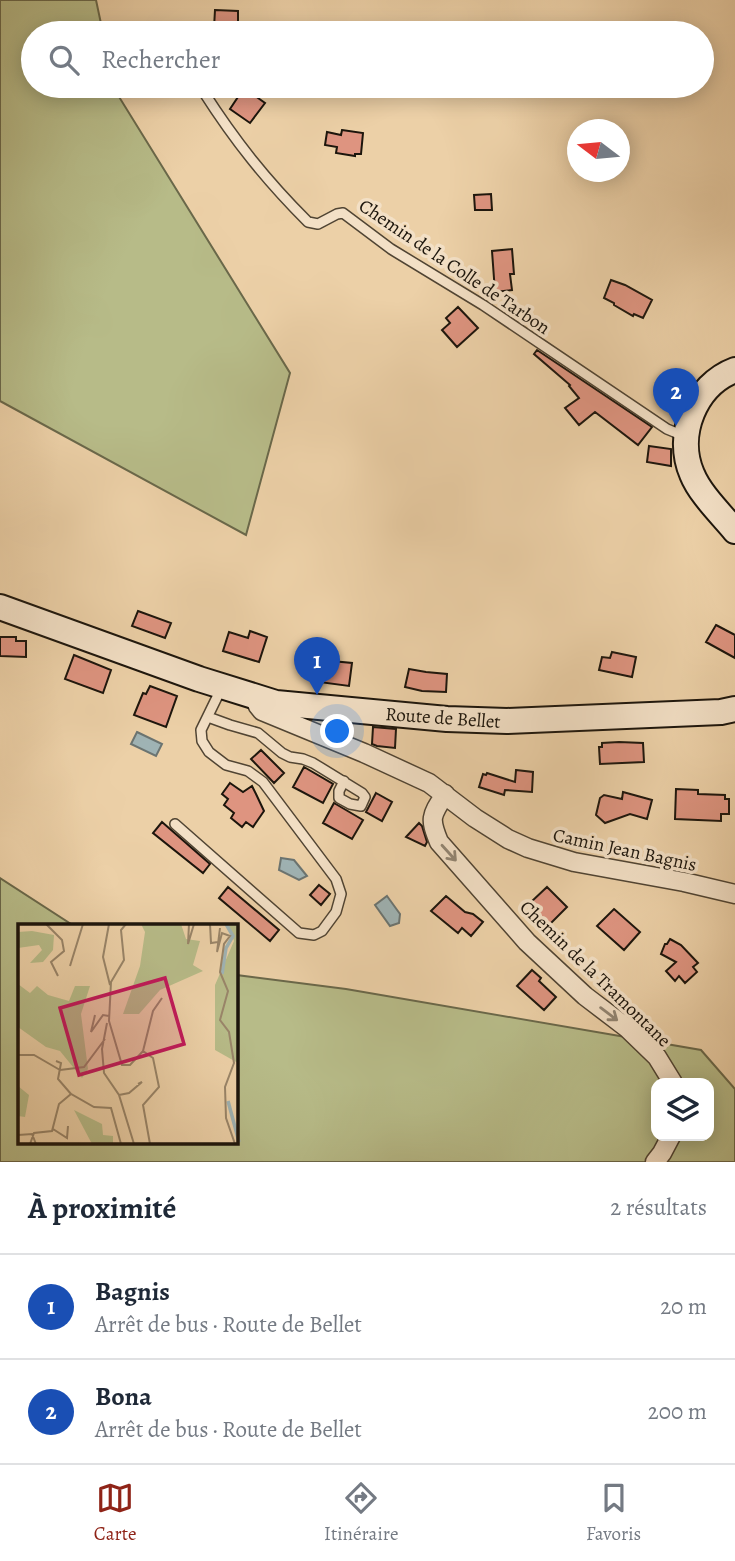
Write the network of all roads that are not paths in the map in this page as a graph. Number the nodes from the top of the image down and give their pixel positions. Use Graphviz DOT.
graph roads {
  1 [pos="208,98"];
  2 [pos="735,370"];
  3 [pos="686,436"];
  4 [pos="735,531"];
  5 [pos="0,607"];
  6 [pos="222,687"];
  7 [pos="255,698"];
  8 [pos="735,709"];
  9 [pos="208,717"];
  10 [pos="344,781"];
  11 [pos="444,794"];
  12 [pos="175,824"];
  13 [pos="735,894"];
  14 [pos="670,1078"];
  15 [pos="668,1141"];
  16 [pos="655,1162"];
  1 -- 3 [label="lane, Chemin de la Colle de Tarbon"];
  2 -- 3 [label="main road"];
  3 -- 4 [label="main road"];
  5 -- 6 [label="main road, Route de Bellet"];
  6 -- 7 [label="main road, Route de Bellet"];
  6 -- 9 [label="lane"];
  7 -- 8 [label="main road, Route de Bellet"];
  7 -- 11 [label="street, Camin Jean Bagnis"];
  9 -- 10 [label="lane"];
  9 -- 12 [label="lane"];
  11 -- 13 [label="street, Camin Jean Bagnis"];
  11 -- 14 [label="street, Chemin de la Tramontane, one-way"];
  15 -- 16 [label="street"];
}
